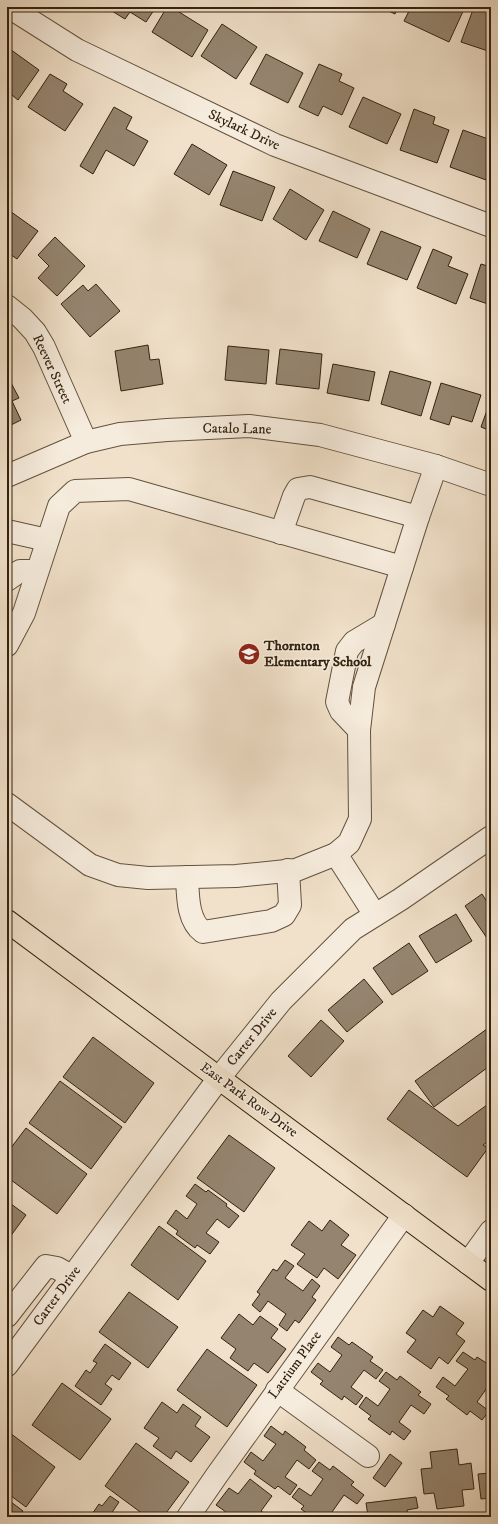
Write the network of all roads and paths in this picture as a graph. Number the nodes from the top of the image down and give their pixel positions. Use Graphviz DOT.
graph roads {
  1 [pos="9,7"];
  2 [pos="491,226"];
  3 [pos="7,306"];
  4 [pos="86,442"];
  5 [pos="436,466"];
  6 [pos="7,476"];
  7 [pos="491,485"];
  8 [pos="418,517"];
  9 [pos="7,531"];
  10 [pos="281,533"];
  11 [pos="48,540"];
  12 [pos="402,568"];
  13 [pos="37,571"];
  14 [pos="7,580"];
  15 [pos="7,645"];
  16 [pos="7,804"];
  17 [pos="491,837"];
  18 [pos="336,854"];
  19 [pos="288,870"];
  20 [pos="186,877"];
  21 [pos="375,915"];
  22 [pos="7,921"];
  23 [pos="219,1078"];
  24 [pos="404,1215"];
  25 [pos="491,1231"];
  26 [pos="468,1263"];
  27 [pos="71,1276"];
  28 [pos="491,1280"];
  29 [pos="7,1316"];
  30 [pos="7,1365"];
  31 [pos="277,1390"];
  32 [pos="368,1456"];
  33 [pos="188,1517"];
  1 -- 2 [label="street, Skylark Drive"];
  3 -- 4 [label="street, Reever Street"];
  4 -- 5 [label="street, Catalo Lane"];
  4 -- 6 [label="street, Catalo Lane"];
  5 -- 7 [label="street, Catalo Lane"];
  5 -- 8 [label="street"];
  8 -- 10 [label="street"];
  8 -- 12 [label="street"];
  9 -- 11 [label="street"];
  10 -- 11 [label="street"];
  10 -- 12 [label="street"];
  11 -- 13 [label="street"];
  12 -- 18 [label="street"];
  13 -- 14 [label="street"];
  13 -- 15 [label="street"];
  16 -- 20 [label="street"];
  17 -- 21 [label="street, Carter Drive"];
  18 -- 19 [label="street"];
  18 -- 21 [label="street"];
  19 -- 20 [label="street"];
  19 -- 20 [label="street"];
  21 -- 23 [label="street, Carter Drive"];
  22 -- 23 [label="main road, East Park Row Drive"];
  23 -- 24 [label="main road, East Park Row Drive"];
  23 -- 27 [label="street, Carter Drive"];
  24 -- 26 [label="main road, East Park Row Drive"];
  24 -- 31 [label="street, Latrium Place"];
  25 -- 26 [label="street"];
  26 -- 28 [label="main road, East Park Row Drive"];
  27 -- 29 [label="street"];
  27 -- 30 [label="street, Carter Drive"];
  31 -- 32 [label="street"];
  31 -- 33 [label="street, Latrium Place"];
}
